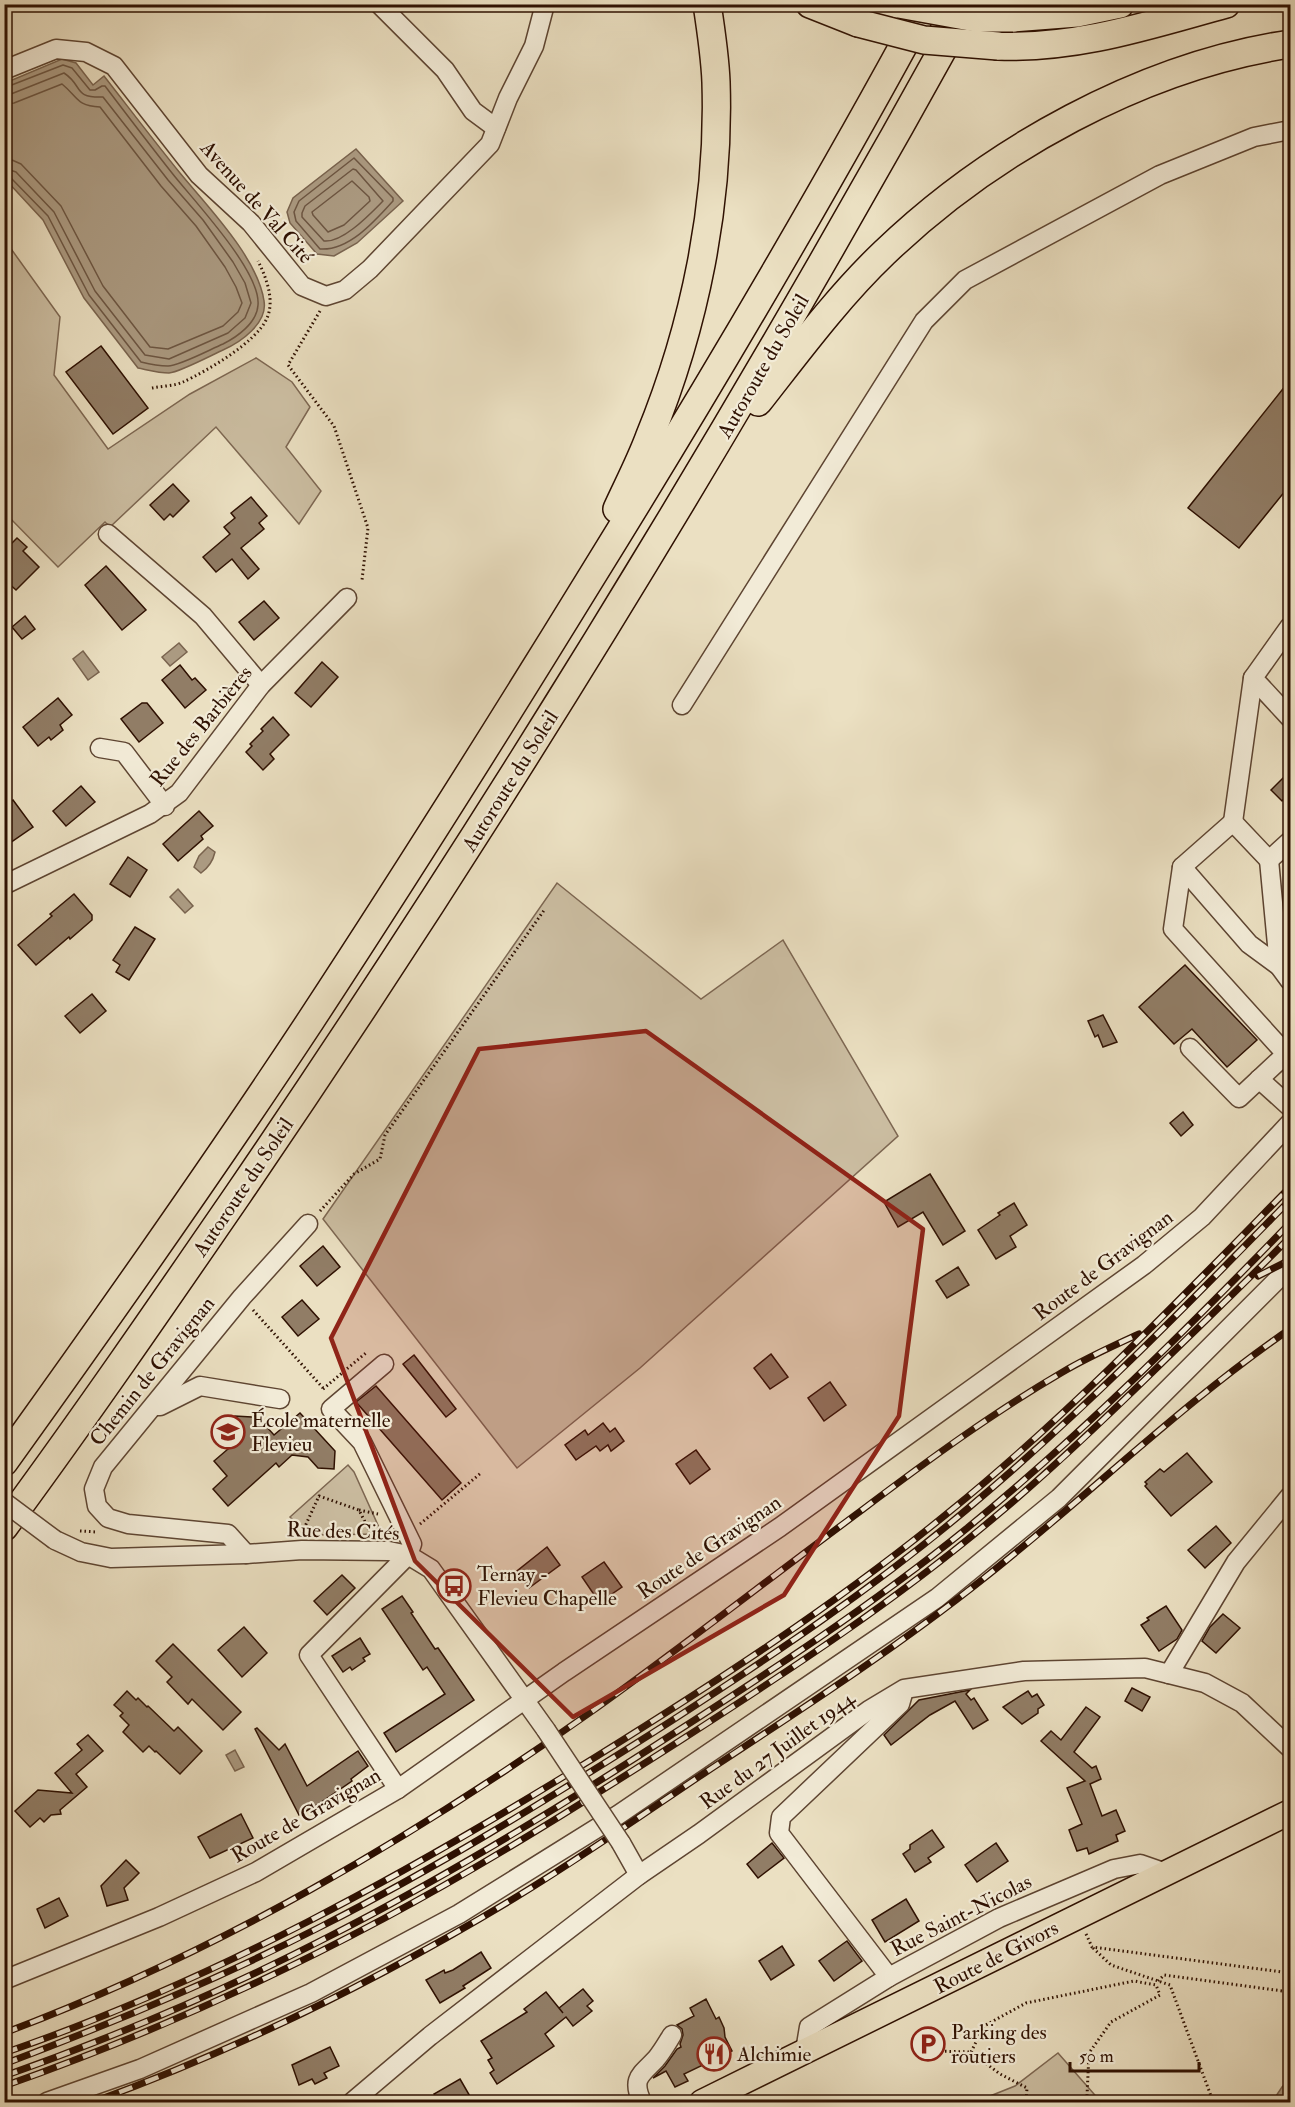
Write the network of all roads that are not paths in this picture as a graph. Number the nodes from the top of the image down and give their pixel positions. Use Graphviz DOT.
graph roads {
  1 [pos="379,4"];
  2 [pos="545,4"];
  3 [pos="707,4"];
  4 [pos="810,4"];
  5 [pos="899,4"];
  6 [pos="926,4"];
  7 [pos="968,4"];
  8 [pos="1120,4"];
  9 [pos="1226,4"];
  10 [pos="1290,44"];
  11 [pos="4,70"];
  12 [pos="496,128"];
  13 [pos="1290,130"];
  14 [pos="695,482"];
  15 [pos="108,534"];
  16 [pos="347,598"];
  17 [pos="562,625"];
  18 [pos="1290,626"];
  19 [pos="1253,678"];
  20 [pos="261,685"];
  21 [pos="682,705"];
  22 [pos="1290,718"];
  23 [pos="100,748"];
  24 [pos="165,806"];
  25 [pos="1233,822"];
  26 [pos="1290,841"];
  27 [pos="1269,860"];
  28 [pos="1182,867"];
  29 [pos="4,885"];
  30 [pos="1279,966"];
  31 [pos="1290,981"];
  32 [pos="1190,1048"];
  33 [pos="1259,1079"];
  34 [pos="1290,1107"];
  35 [pos="1290,1123"];
  36 [pos="308,1224"];
  37 [pos="1290,1267"];
  38 [pos="384,1364"];
  39 [pos="280,1399"];
  40 [pos="153,1406"];
  41 [pos="4,1462"];
  42 [pos="1290,1496"];
  43 [pos="4,1502"];
  44 [pos="4,1527"];
  45 [pos="246,1554"];
  46 [pos="408,1555"];
  47 [pos="1169,1674"];
  48 [pos="904,1689"];
  49 [pos="525,1701"];
  50 [pos="1290,1748"];
  51 [pos="398,1789"];
  52 [pos="1290,1812"];
  53 [pos="1166,1873"];
  54 [pos="639,1875"];
  55 [pos="889,1977"];
  56 [pos="4,1980"];
  57 [pos="672,2035"];
  58 [pos="805,2050"];
  59 [pos="639,2101"];
  60 [pos="47,2103"];
  61 [pos="352,2103"];
  62 [pos="702,2103"];
  1 -- 12 [label="street"];
  2 -- 12 [label="street"];
  3 -- 17 [label="highway"];
  4 -- 9 [label="highway, bridge"];
  5 -- 8 [label="highway, bridge"];
  6 -- 17 [label="highway, Autoroute du Soleil"];
  7 -- 14 [label="highway, Autoroute du Soleil"];
  10 -- 14 [label="highway"];
  11 -- 12 [label="street, Avenue de Val Cité"];
  13 -- 21 [label="street"];
  14 -- 44 [label="highway, Autoroute du Soleil"];
  15 -- 20 [label="street"];
  16 -- 20 [label="street, Rue des Barbières"];
  17 -- 41 [label="highway, Autoroute du Soleil"];
  18 -- 19 [label="street"];
  19 -- 22 [label="street"];
  19 -- 25 [label="street"];
  20 -- 24 [label="street, Rue des Barbières"];
  23 -- 24 [label="street"];
  24 -- 29 [label="street, Rue des Barbières"];
  25 -- 27 [label="street"];
  25 -- 28 [label="street"];
  26 -- 27 [label="street"];
  27 -- 30 [label="street"];
  28 -- 30 [label="street"];
  28 -- 33 [label="street"];
  30 -- 31 [label="street"];
  32 -- 33 [label="street"];
  33 -- 34 [label="street"];
  35 -- 49 [label="street, Route de Gravignan"];
  36 -- 40 [label="street, Chemin de Gravignan"];
  37 -- 60 [label="street"];
  38 -- 46 [label="street"];
  39 -- 40 [label="street"];
  40 -- 45 [label="street, Chemin de Gravignan"];
  42 -- 47 [label="street"];
  43 -- 45 [label="street, Rue des Cités, bridge"];
  45 -- 46 [label="street, Rue des Cités"];
  46 -- 49 [label="street, Rue des Cités"];
  46 -- 51 [label="street"];
  47 -- 48 [label="street, Rue du 27 Juillet 1944"];
  47 -- 50 [label="street, Rue du 27 Juillet 1944"];
  48 -- 54 [label="street, Rue du 27 Juillet 1944"];
  48 -- 55 [label="street"];
  49 -- 51 [label="street, Route de Gravignan"];
  49 -- 54 [label="street, Rue des Cités, bridge"];
  51 -- 56 [label="street, Route de Gravignan"];
  52 -- 53 [label="main road, Route de Givors"];
  53 -- 55 [label="street, Rue Saint-Nicolas"];
  53 -- 58 [label="main road, Route de Givors"];
  54 -- 61 [label="street, Rue du 27 Juillet 1944"];
  55 -- 58 [label="street, Rue Saint-Nicolas"];
  57 -- 59 [label="street"];
  58 -- 62 [label="main road, Route de Givors"];
}
